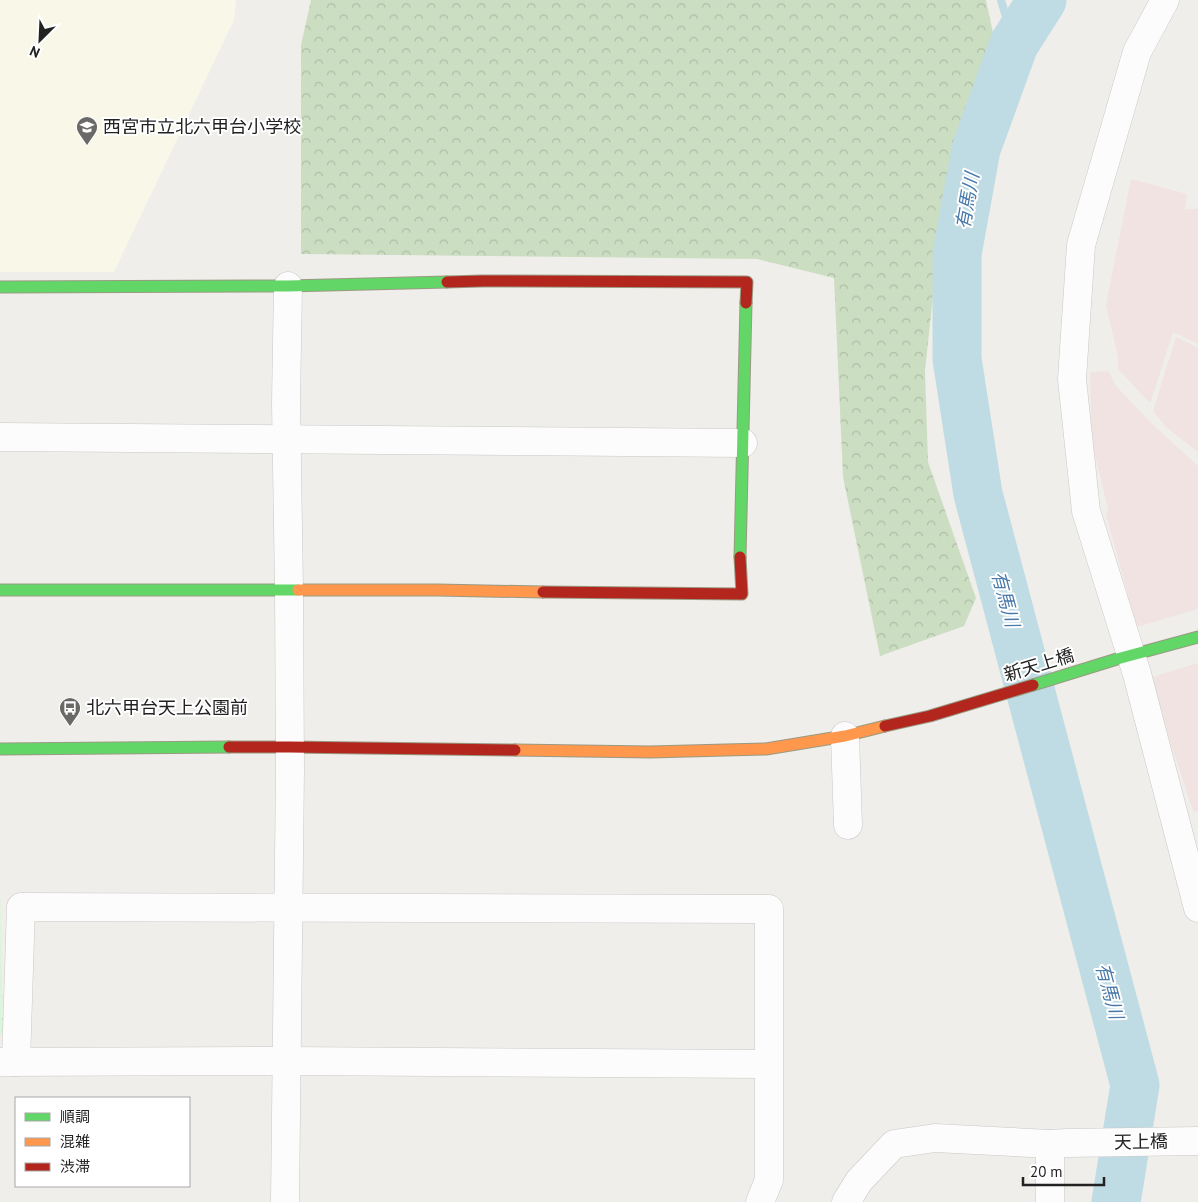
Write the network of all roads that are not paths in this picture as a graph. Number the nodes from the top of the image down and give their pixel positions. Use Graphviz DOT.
graph roads {
  1 [pos="1165,0"];
  2 [pos="288,286"];
  3 [pos="0,287"];
  4 [pos="0,437"];
  5 [pos="287,440"];
  6 [pos="743,443"];
  7 [pos="0,590"];
  8 [pos="289,590"];
  9 [pos="1198,637"];
  10 [pos="1124,658"];
  11 [pos="845,736"];
  12 [pos="289,748"];
  13 [pos="0,749"];
  14 [pos="848,825"];
  15 [pos="288,908"];
  16 [pos="1198,908"];
  17 [pos="287,1061"];
  18 [pos="8,1062"];
  19 [pos="768,1064"];
  20 [pos="1198,1141"];
  21 [pos="1050,1144"];
  22 [pos="285,1202"];
  23 [pos="760,1202"];
  24 [pos="846,1202"];
  25 [pos="1050,1202"];
  1 -- 10 [label="street"];
  2 -- 3 [label="street"];
  2 -- 5 [label="street"];
  2 -- 6 [label="street"];
  4 -- 5 [label="street"];
  5 -- 6 [label="street"];
  5 -- 8 [label="street"];
  6 -- 8 [label="street"];
  7 -- 8 [label="street"];
  8 -- 12 [label="street"];
  9 -- 10 [label="street, 新天上橋"];
  10 -- 11 [label="street, 新天上橋"];
  10 -- 16 [label="street"];
  11 -- 12 [label="street, 新天上橋"];
  11 -- 14 [label="street"];
  12 -- 13 [label="street, 新天上橋"];
  12 -- 15 [label="street"];
  15 -- 17 [label="street"];
  15 -- 18 [label="street"];
  15 -- 19 [label="street"];
  17 -- 18 [label="street"];
  17 -- 19 [label="street"];
  17 -- 22 [label="street"];
  19 -- 23 [label="street"];
  20 -- 21 [label="street, 天上橋"];
  21 -- 24 [label="street, 天上橋"];
  21 -- 25 [label="street"];
}
